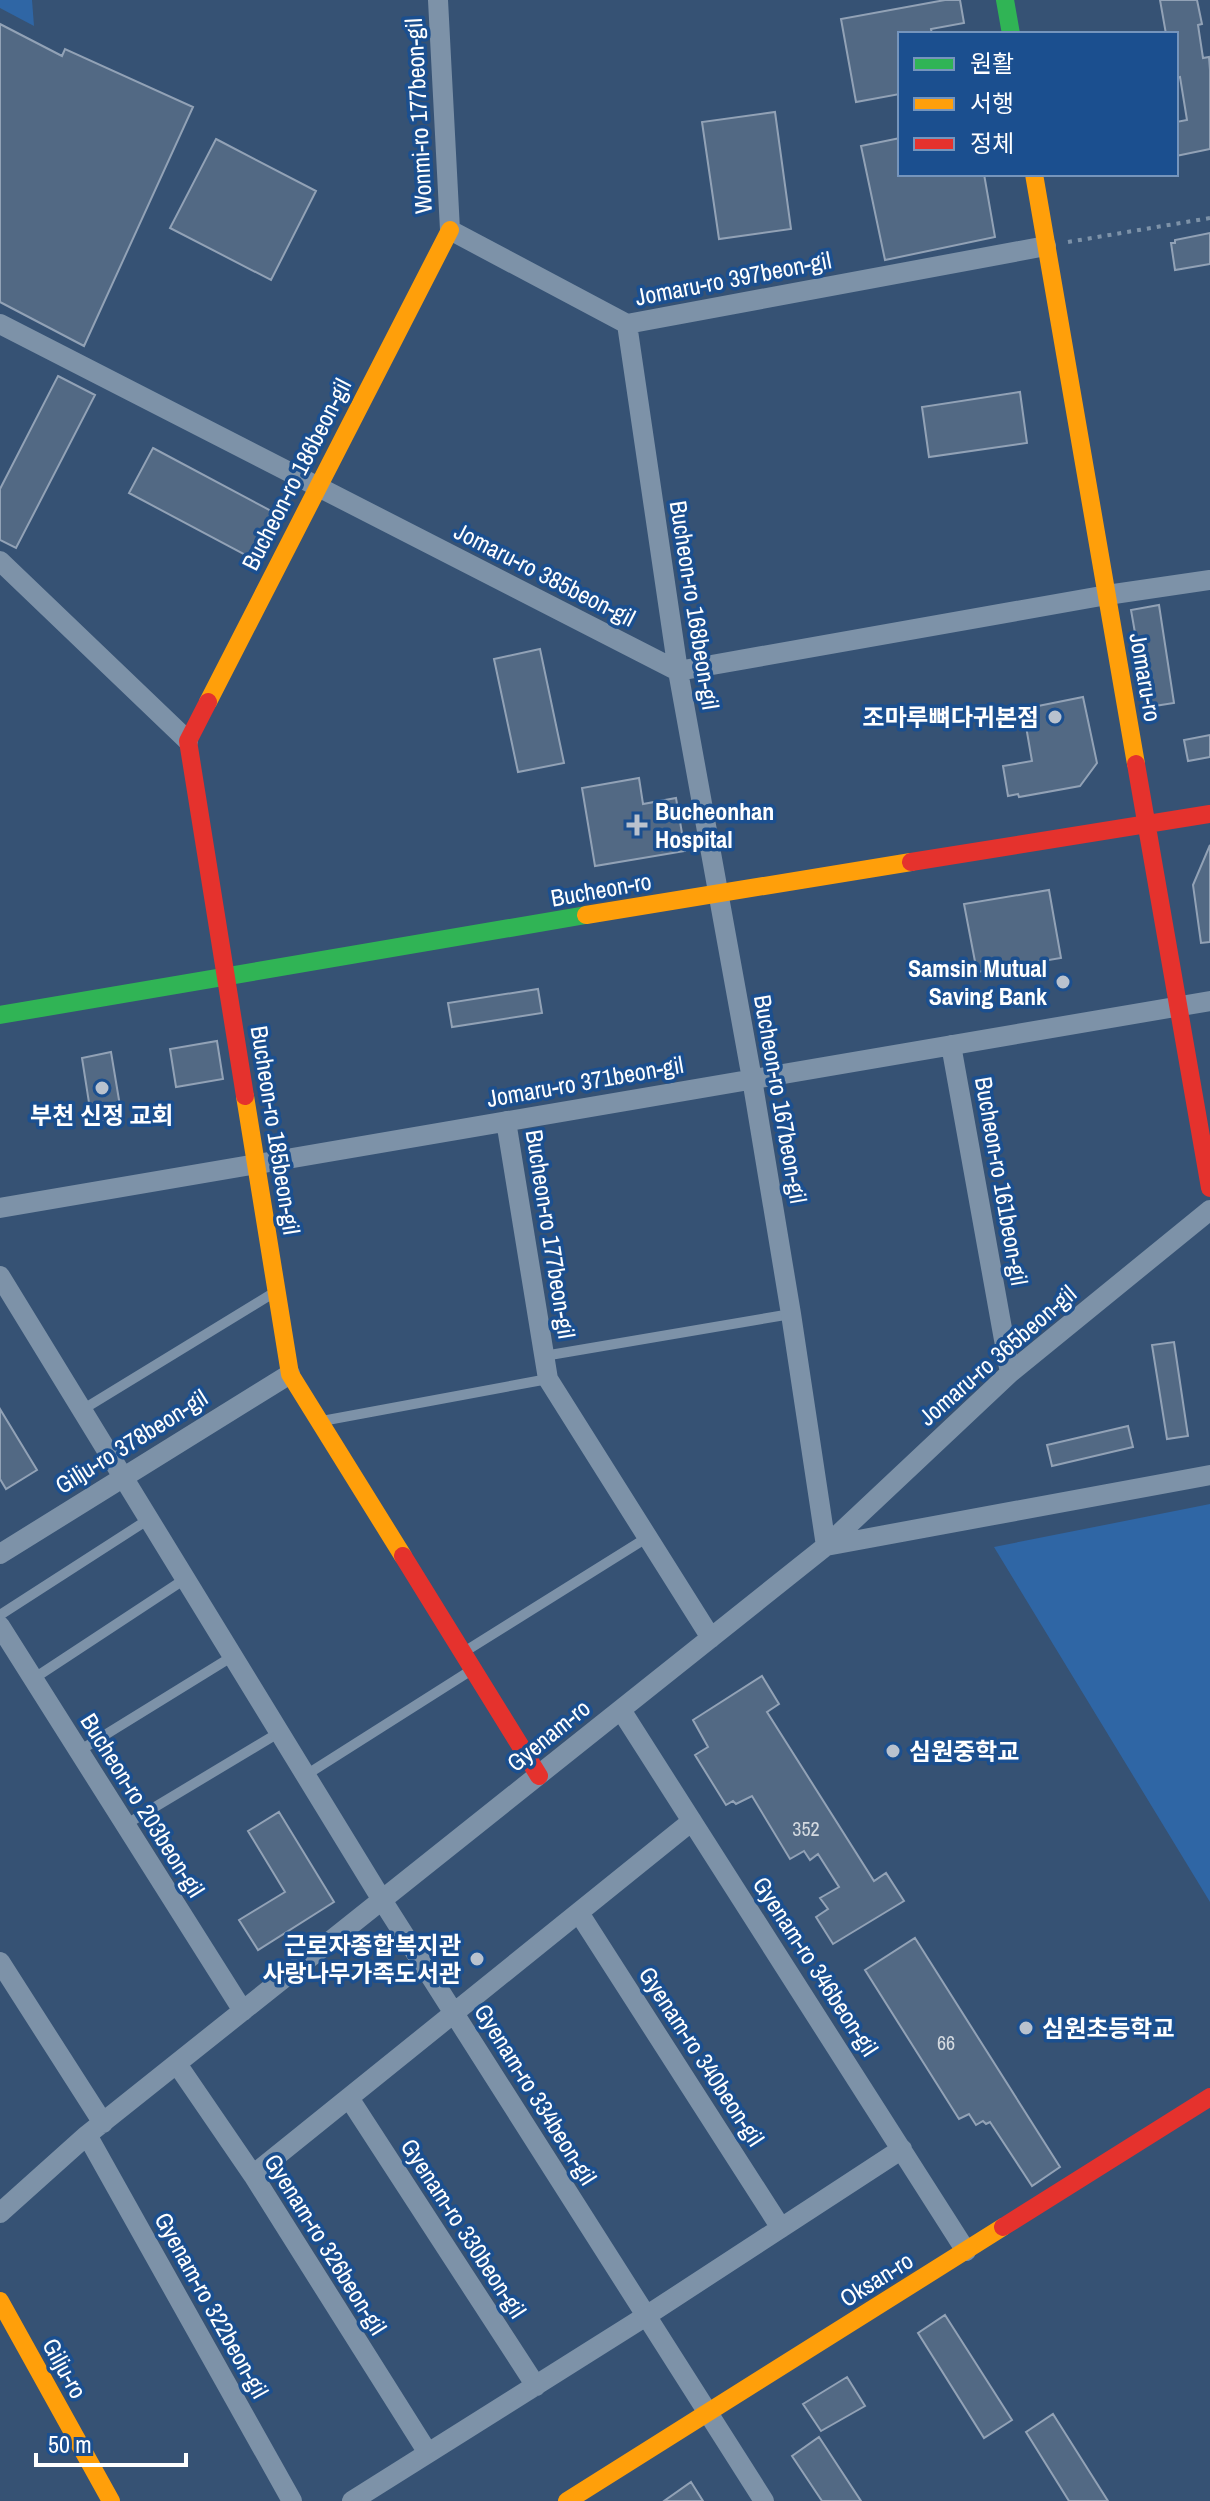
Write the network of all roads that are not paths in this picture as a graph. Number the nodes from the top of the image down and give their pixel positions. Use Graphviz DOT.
graph roads {
  1 [pos="438,0"];
  2 [pos="1005,0"];
  3 [pos="1011,32"];
  4 [pos="1034,176"];
  5 [pos="450,230"];
  6 [pos="1046,246"];
  7 [pos="0,324"];
  8 [pos="627,324"];
  9 [pos="319,487"];
  10 [pos="0,561"];
  11 [pos="1210,580"];
  12 [pos="1107,595"];
  13 [pos="678,671"];
  14 [pos="188,741"];
  15 [pos="1210,814"];
  16 [pos="1148,825"];
  17 [pos="718,893"];
  18 [pos="227,976"];
  19 [pos="1210,1001"];
  20 [pos="1179,1006"];
  21 [pos="0,1015"];
  22 [pos="951,1045"];
  23 [pos="752,1079"];
  24 [pos="506,1121"];
  25 [pos="257,1164"];
  26 [pos="1210,1188"];
  27 [pos="0,1208"];
  28 [pos="1210,1210"];
  29 [pos="0,1276"];
  30 [pos="277,1291"];
  31 [pos="791,1314"];
  32 [pos="544,1356"];
  33 [pos="1010,1373"];
  34 [pos="290,1374"];
  35 [pos="548,1379"];
  36 [pos="82,1410"];
  37 [pos="320,1421"];
  38 [pos="1210,1475"];
  39 [pos="123,1477"];
  40 [pos="149,1519"];
  41 [pos="648,1537"];
  42 [pos="826,1546"];
  43 [pos="0,1554"];
  44 [pos="186,1579"];
  45 [pos="0,1615"];
  46 [pos="0,1626"];
  47 [pos="711,1638"];
  48 [pos="233,1656"];
  49 [pos="468,1661"];
  50 [pos="33,1679"];
  51 [pos="621,1710"];
  52 [pos="280,1732"];
  53 [pos="79,1751"];
  54 [pos="306,1775"];
  55 [pos="539,1776"];
  56 [pos="692,1821"];
  57 [pos="125,1825"];
  58 [pos="382,1900"];
  59 [pos="579,1913"];
  60 [pos="0,1962"];
  61 [pos="243,2011"];
  62 [pos="455,2014"];
  63 [pos="177,2064"];
  64 [pos="1210,2097"];
  65 [pos="349,2098"];
  66 [pos="95,2129"];
  67 [pos="902,2149"];
  68 [pos="253,2175"];
  69 [pos="0,2213"];
  70 [pos="781,2228"];
  71 [pos="966,2251"];
  72 [pos="0,2301"];
  73 [pos="646,2316"];
  74 [pos="536,2386"];
  75 [pos="708,2414"];
  76 [pos="428,2453"];
  77 [pos="111,2501"];
  78 [pos="292,2501"];
  79 [pos="352,2501"];
  80 [pos="567,2501"];
  81 [pos="764,2501"];
  1 -- 5 [label="street, Wonmi-ro 177beon-gil"];
  2 -- 3 [label="street"];
  4 -- 6 [label="street, Jomaru-ro"];
  5 -- 8 [label="street, Jomaru-ro 397beon-gil"];
  5 -- 9 [label="street, Bucheon-ro 186beon-gil"];
  6 -- 8 [label="street, Jomaru-ro 397beon-gil"];
  6 -- 12 [label="street, Jomaru-ro"];
  7 -- 9 [label="street, Jomaru-ro 385beon-gil"];
  8 -- 13 [label="street, Bucheon-ro 168beon-gil"];
  9 -- 13 [label="street, Jomaru-ro 385beon-gil"];
  9 -- 14 [label="street, Bucheon-ro 186beon-gil"];
  10 -- 14 [label="street"];
  11 -- 12 [label="street"];
  12 -- 13 [label="street"];
  12 -- 16 [label="street, Jomaru-ro"];
  13 -- 17 [label="street, Bucheon-ro 168beon-gil"];
  14 -- 18 [label="street"];
  15 -- 16 [label="street, Bucheon-ro"];
  16 -- 17 [label="street, Bucheon-ro"];
  16 -- 20 [label="street, Jomaru-ro"];
  17 -- 18 [label="street, Bucheon-ro"];
  17 -- 23 [label="street, Bucheon-ro 167beon-gil"];
  18 -- 21 [label="street, Bucheon-ro"];
  18 -- 25 [label="street, Bucheon-ro 185beon-gil"];
  19 -- 20 [label="street, Jomaru-ro 371beon-gil"];
  20 -- 22 [label="street, Jomaru-ro 371beon-gil"];
  20 -- 26 [label="street, Jomaru-ro"];
  22 -- 23 [label="street, Jomaru-ro 371beon-gil"];
  22 -- 33 [label="street, Bucheon-ro 161beon-gil"];
  23 -- 24 [label="street, Jomaru-ro 371beon-gil"];
  23 -- 31 [label="street, Bucheon-ro 167beon-gil"];
  24 -- 25 [label="street, Jomaru-ro 371beon-gil"];
  24 -- 32 [label="street, Bucheon-ro 177beon-gil"];
  25 -- 27 [label="street, Jomaru-ro 371beon-gil"];
  25 -- 30 [label="street, Bucheon-ro 185beon-gil"];
  28 -- 33 [label="street, Jomaru-ro 365beon-gil"];
  29 -- 36 [label="street, Gyenam-ro 334beon-gil"];
  30 -- 34 [label="street, Bucheon-ro 185beon-gil"];
  30 -- 36 [label="lane"];
  31 -- 32 [label="lane, Bucheon-ro 177beon-gil"];
  31 -- 42 [label="street, Bucheon-ro 167beon-gil"];
  32 -- 35 [label="street, Bucheon-ro 177beon-gil"];
  33 -- 42 [label="street, Jomaru-ro 365beon-gil"];
  34 -- 37 [label="street, Bucheon-ro 185beon-gil"];
  34 -- 39 [label="street, Gilju-ro 378beon-gil"];
  35 -- 37 [label="lane"];
  35 -- 41 [label="street, Bucheon-ro 177beon-gil"];
  36 -- 39 [label="street, Gyenam-ro 334beon-gil"];
  37 -- 49 [label="street, Bucheon-ro 185beon-gil"];
  38 -- 42 [label="street, Gyenam-ro"];
  39 -- 40 [label="street, Gyenam-ro 334beon-gil"];
  39 -- 43 [label="street, Gilju-ro 378beon-gil"];
  40 -- 44 [label="street, Gyenam-ro 334beon-gil"];
  40 -- 45 [label="lane"];
  41 -- 47 [label="street, Bucheon-ro 177beon-gil"];
  41 -- 49 [label="lane"];
  42 -- 47 [label="street, Gyenam-ro"];
  44 -- 48 [label="street, Gyenam-ro 334beon-gil"];
  44 -- 50 [label="lane"];
  46 -- 50 [label="street, Bucheon-ro 203beon-gil"];
  47 -- 51 [label="street, Gyenam-ro"];
  48 -- 52 [label="street, Gyenam-ro 334beon-gil"];
  48 -- 53 [label="lane"];
  49 -- 54 [label="lane"];
  49 -- 55 [label="street, Bucheon-ro 185beon-gil"];
  50 -- 53 [label="street, Bucheon-ro 203beon-gil"];
  51 -- 55 [label="street, Gyenam-ro"];
  51 -- 56 [label="street, Gyenam-ro 346beon-gil"];
  52 -- 54 [label="street, Gyenam-ro 334beon-gil"];
  52 -- 57 [label="lane"];
  53 -- 57 [label="street, Bucheon-ro 203beon-gil"];
  54 -- 58 [label="street, Gyenam-ro 334beon-gil"];
  55 -- 58 [label="street, Gyenam-ro"];
  56 -- 59 [label="street"];
  56 -- 67 [label="street, Gyenam-ro 346beon-gil"];
  57 -- 61 [label="street, Bucheon-ro 203beon-gil"];
  58 -- 61 [label="street, Gyenam-ro"];
  58 -- 62 [label="street, Gyenam-ro 334beon-gil"];
  59 -- 62 [label="street"];
  59 -- 70 [label="street, Gyenam-ro 340beon-gil"];
  60 -- 66 [label="street, Gyenam-ro 322beon-gil"];
  61 -- 63 [label="street, Gyenam-ro"];
  62 -- 65 [label="street"];
  62 -- 73 [label="street, Gyenam-ro 334beon-gil"];
  63 -- 66 [label="street, Gyenam-ro"];
  63 -- 68 [label="street, Gyenam-ro 326beon-gil"];
  64 -- 71 [label="street, Oksan-ro"];
  65 -- 68 [label="street"];
  65 -- 74 [label="street, Gyenam-ro 330beon-gil"];
  66 -- 69 [label="street, Gyenam-ro"];
  66 -- 78 [label="street, Gyenam-ro 322beon-gil"];
  67 -- 70 [label="street"];
  67 -- 71 [label="street, Gyenam-ro 346beon-gil"];
  68 -- 76 [label="street, Gyenam-ro 326beon-gil"];
  70 -- 73 [label="street"];
  71 -- 75 [label="street, Oksan-ro"];
  72 -- 77 [label="street, Gilju-ro"];
  73 -- 74 [label="street"];
  73 -- 75 [label="street, Gyenam-ro 334beon-gil"];
  74 -- 76 [label="street"];
  75 -- 80 [label="street, Oksan-ro"];
  75 -- 81 [label="street, Gyenam-ro 334beon-gil"];
  76 -- 79 [label="street"];
}
